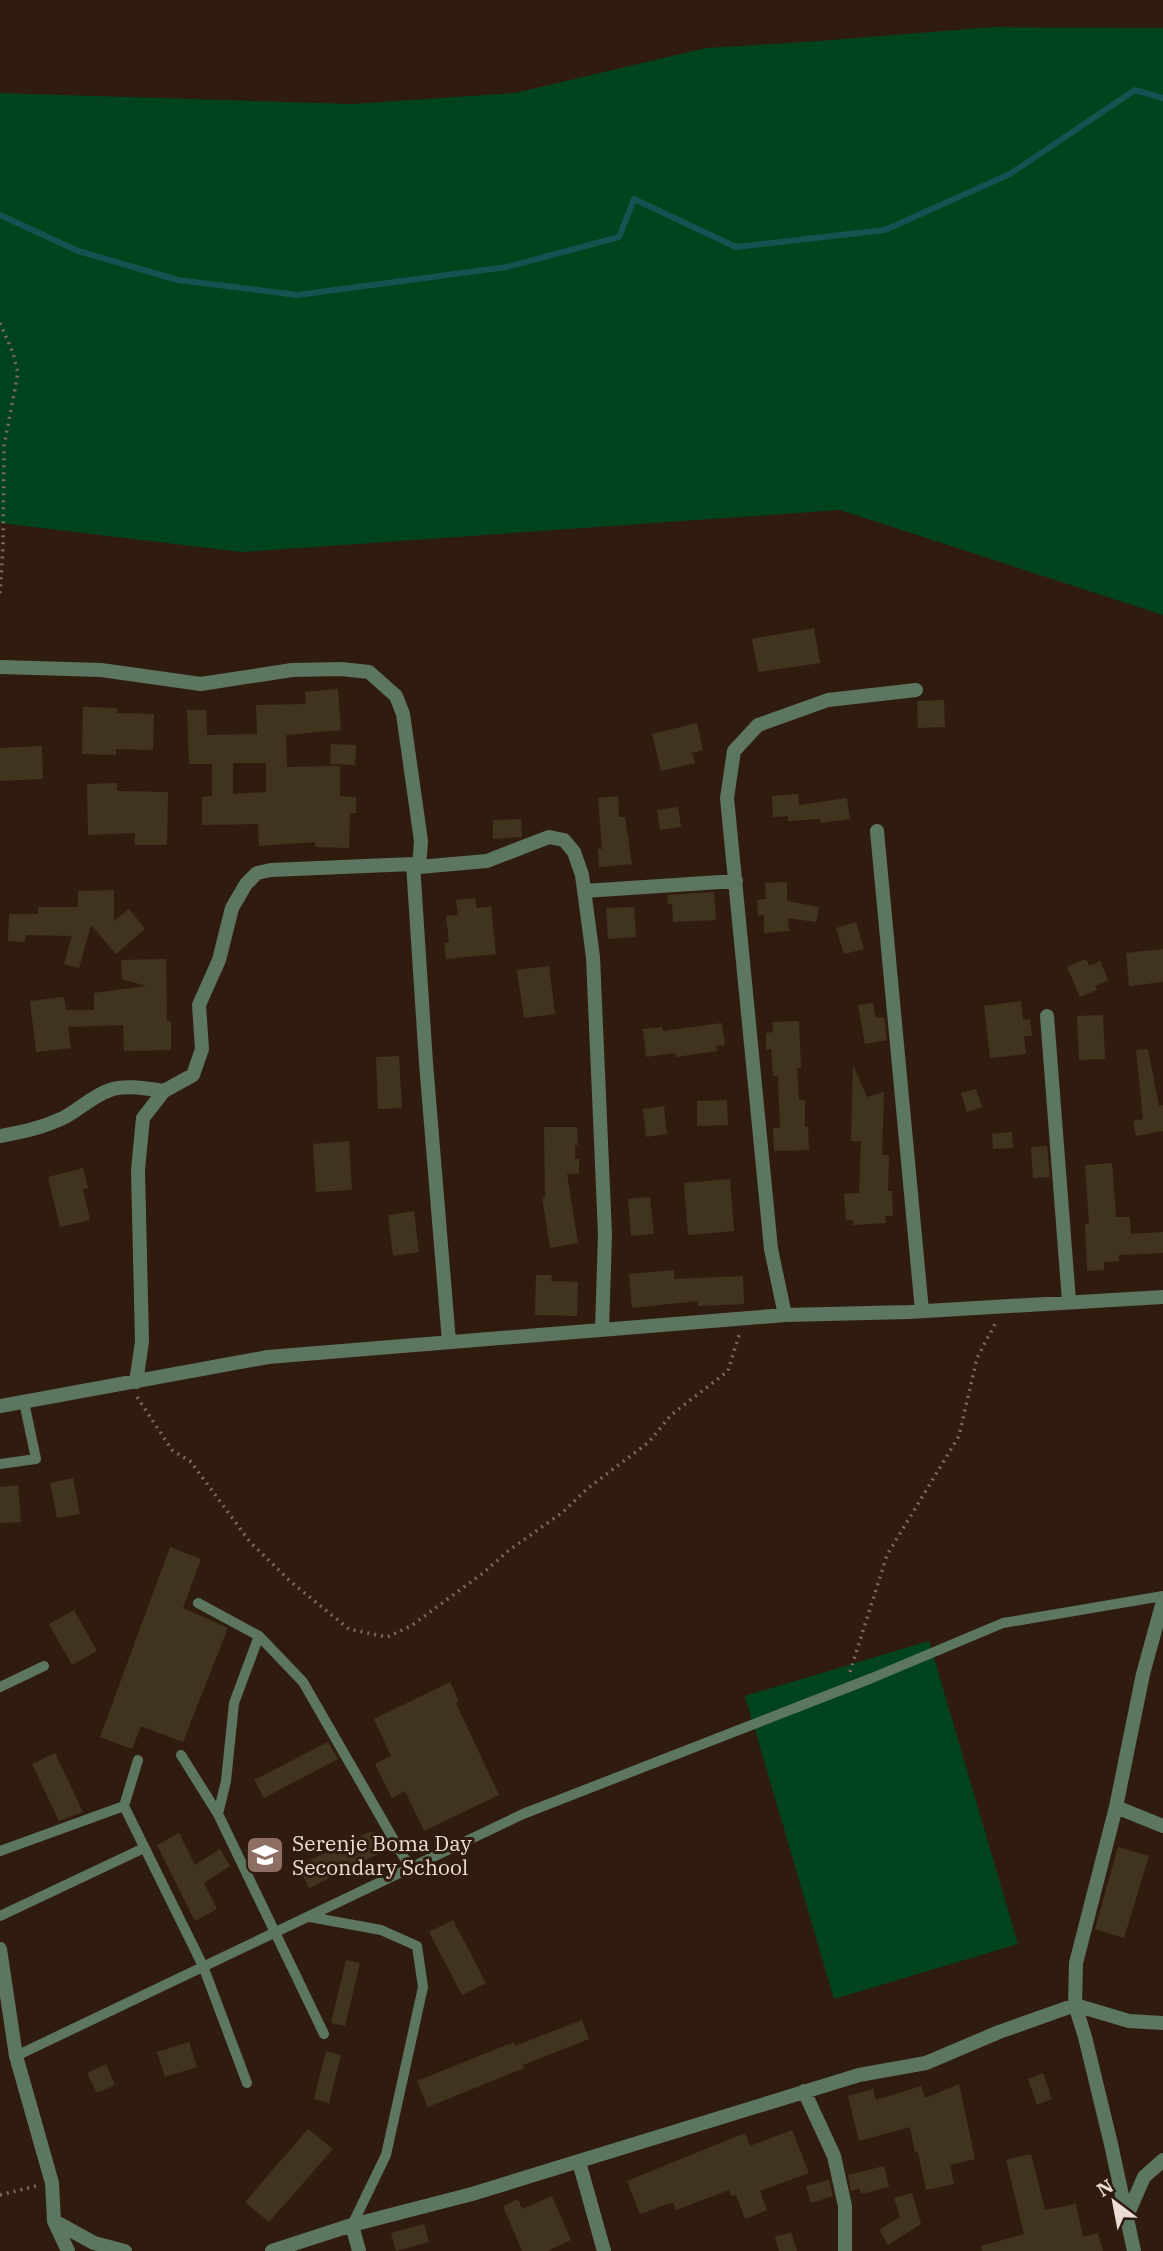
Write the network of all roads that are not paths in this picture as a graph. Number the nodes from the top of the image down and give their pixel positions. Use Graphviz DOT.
graph roads {
  1 [pos="0,667"];
  2 [pos="916,690"];
  3 [pos="877,831"];
  4 [pos="416,865"];
  5 [pos="736,881"];
  6 [pos="584,891"];
  7 [pos="1047,1016"];
  8 [pos="164,1091"];
  9 [pos="0,1136"];
  10 [pos="1163,1297"];
  11 [pos="1069,1301"];
  12 [pos="922,1311"];
  13 [pos="785,1315"];
  14 [pos="602,1331"];
  15 [pos="449,1342"];
  16 [pos="132,1383"];
  17 [pos="24,1402"];
  18 [pos="0,1406"];
  19 [pos="0,1464"];
  20 [pos="1163,1599"];
  21 [pos="198,1603"];
  22 [pos="259,1636"];
  23 [pos="44,1666"];
  24 [pos="0,1687"];
  25 [pos="181,1755"];
  26 [pos="138,1760"];
  27 [pos="124,1806"];
  28 [pos="1116,1807"];
  29 [pos="218,1814"];
  30 [pos="1163,1826"];
  31 [pos="144,1847"];
  32 [pos="0,1851"];
  33 [pos="411,1868"];
  34 [pos="0,1916"];
  35 [pos="310,1917"];
  36 [pos="275,1933"];
  37 [pos="0,1949"];
  38 [pos="203,1966"];
  39 [pos="1075,2005"];
  40 [pos="1163,2023"];
  41 [pos="324,2034"];
  42 [pos="16,2056"];
  43 [pos="247,2083"];
  44 [pos="804,2091"];
  45 [pos="1163,2160"];
  46 [pos="579,2162"];
  47 [pos="1127,2216"];
  48 [pos="54,2221"];
  49 [pos="352,2225"];
  50 [pos="68,2251"];
  51 [pos="125,2251"];
  52 [pos="272,2251"];
  53 [pos="359,2251"];
  54 [pos="604,2251"];
  55 [pos="845,2251"];
  56 [pos="1134,2251"];
  1 -- 4 [label="street"];
  2 -- 5 [label="street"];
  3 -- 12 [label="street"];
  4 -- 6 [label="street"];
  4 -- 8 [label="street"];
  4 -- 15 [label="street"];
  5 -- 6 [label="street"];
  5 -- 13 [label="street"];
  6 -- 14 [label="street"];
  7 -- 11 [label="street"];
  8 -- 9 [label="street"];
  8 -- 16 [label="street"];
  10 -- 11 [label="street"];
  11 -- 12 [label="street"];
  12 -- 13 [label="street"];
  13 -- 14 [label="street"];
  14 -- 15 [label="street"];
  15 -- 16 [label="street"];
  16 -- 17 [label="street"];
  17 -- 18 [label="street"];
  17 -- 19 [label="lane"];
  20 -- 28 [label="street"];
  20 -- 33 [label="lane"];
  21 -- 22 [label="lane"];
  22 -- 29 [label="lane"];
  22 -- 33 [label="lane"];
  23 -- 24 [label="lane"];
  25 -- 29 [label="lane"];
  26 -- 27 [label="lane"];
  27 -- 31 [label="lane"];
  27 -- 32 [label="lane"];
  28 -- 30 [label="street"];
  28 -- 39 [label="street"];
  29 -- 36 [label="lane"];
  31 -- 34 [label="lane"];
  31 -- 38 [label="lane"];
  33 -- 35 [label="lane"];
  35 -- 36 [label="lane"];
  35 -- 49 [label="lane"];
  36 -- 38 [label="lane"];
  36 -- 41 [label="lane"];
  37 -- 42 [label="street"];
  38 -- 42 [label="lane"];
  38 -- 43 [label="lane"];
  39 -- 40 [label="street"];
  39 -- 44 [label="street"];
  39 -- 47 [label="street"];
  42 -- 48 [label="street"];
  44 -- 46 [label="street"];
  44 -- 55 [label="street"];
  45 -- 47 [label="street"];
  46 -- 49 [label="street"];
  46 -- 54 [label="street"];
  47 -- 56 [label="street"];
  48 -- 50 [label="street"];
  48 -- 51 [label="street"];
  49 -- 52 [label="street"];
  49 -- 53 [label="street"];
}
